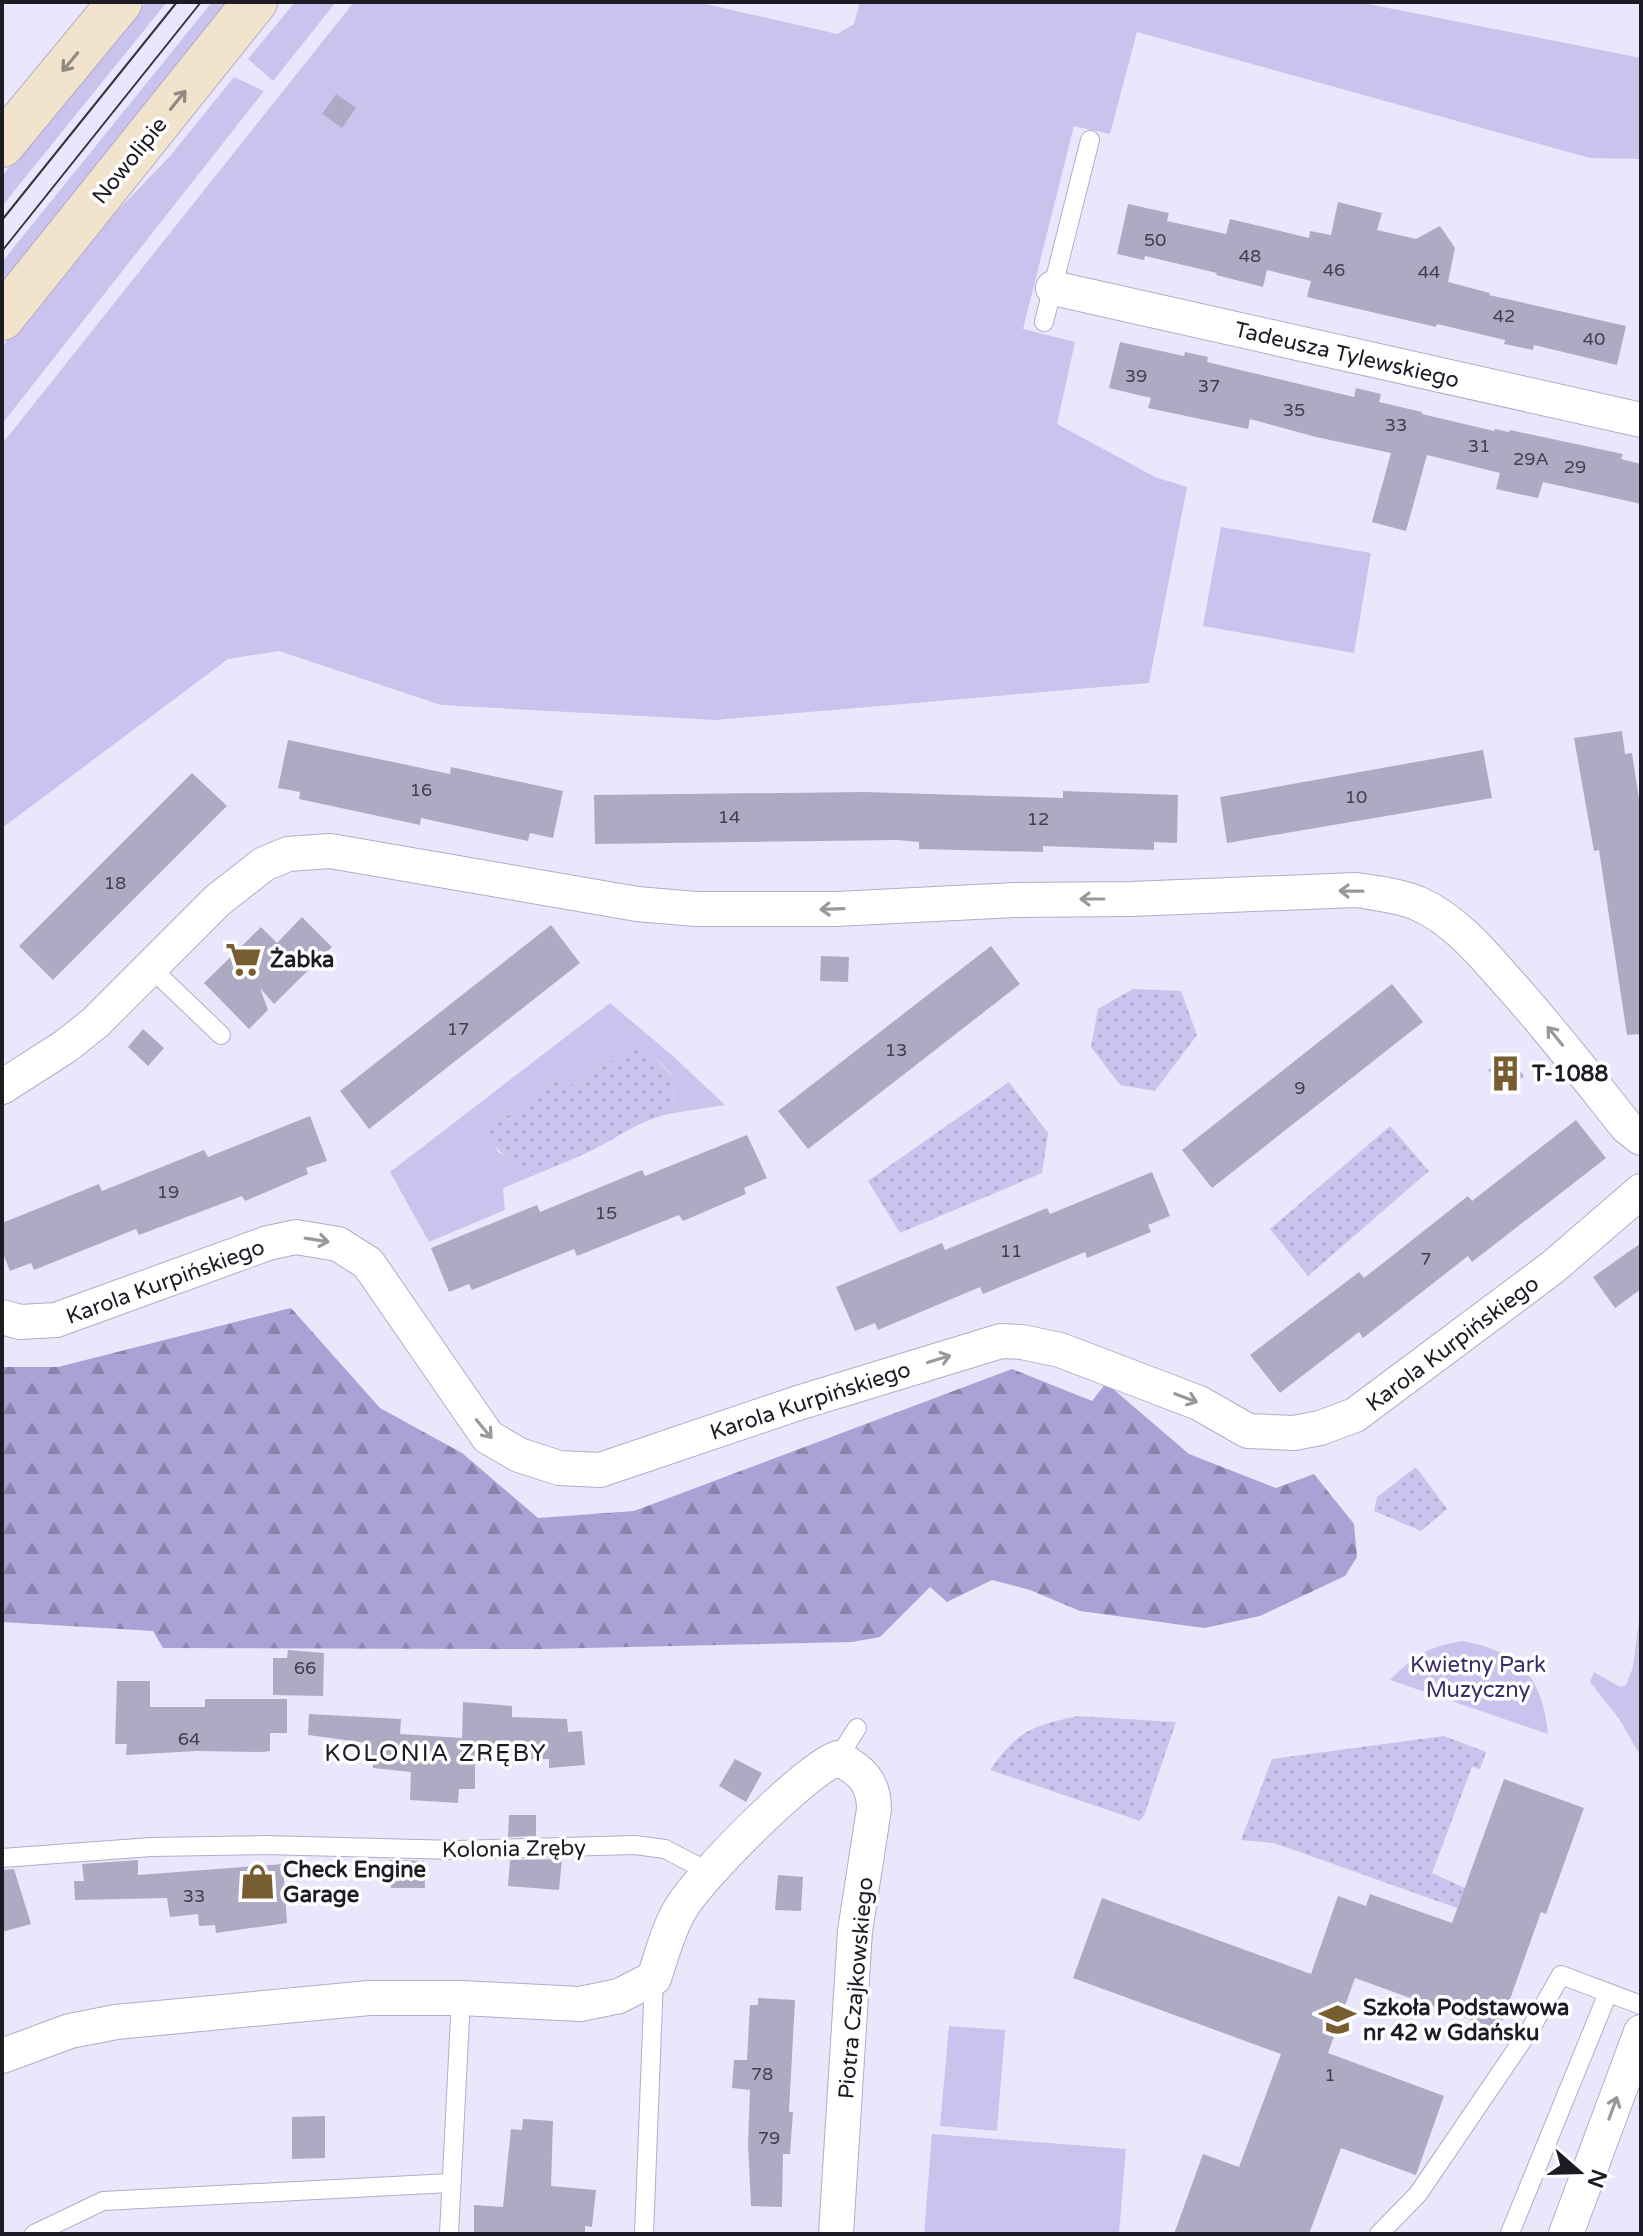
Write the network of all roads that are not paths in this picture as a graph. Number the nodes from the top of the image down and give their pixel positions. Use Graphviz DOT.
graph roads {
  1 [pos="120,2"];
  2 [pos="255,2"];
  3 [pos="1090,140"];
  4 [pos="2,145"];
  5 [pos="1053,288"];
  6 [pos="2,318"];
  7 [pos="1044,322"];
  8 [pos="1641,420"];
  9 [pos="151,968"];
  10 [pos="221,1035"];
  11 [pos="2,1087"];
  12 [pos="1641,1138"];
  13 [pos="1641,1191"];
  14 [pos="2,1317"];
  15 [pos="857,1728"];
  16 [pos="838,1758"];
  17 [pos="2,1858"];
  18 [pos="709,1872"];
  19 [pos="654,1978"];
  20 [pos="1608,1993"];
  21 [pos="461,1998"];
  22 [pos="1641,2005"];
  23 [pos="1641,2032"];
  24 [pos="2,2056"];
  25 [pos="450,2183"];
  26 [pos="1510,2233"];
  27 [pos="34,2234"];
  28 [pos="449,2234"];
  29 [pos="644,2234"];
  30 [pos="836,2234"];
  31 [pos="1379,2234"];
  32 [pos="1566,2234"];
  1 -- 4 [label="main road, one-way"];
  6 -- 2 [label="main road, Nowolipie, one-way"];
  3 -- 5 [label="lane"];
  5 -- 7 [label="lane"];
  5 -- 8 [label="street, Tadeusza Tylewskiego"];
  9 -- 10 [label="lane"];
  9 -- 11 [label="street"];
  12 -- 9 [label="street, one-way"];
  14 -- 13 [label="street, Karola Kurpińskiego, one-way"];
  15 -- 16 [label="lane"];
  16 -- 18 [label="street"];
  16 -- 30 [label="street, Piotra Czajkowskiego"];
  17 -- 18 [label="lane, Kolonia Zręby"];
  18 -- 19 [label="street"];
  19 -- 21 [label="street"];
  19 -- 29 [label="lane"];
  20 -- 22 [label="lane"];
  20 -- 26 [label="lane"];
  20 -- 31 [label="lane"];
  21 -- 24 [label="street"];
  21 -- 25 [label="lane"];
  32 -- 23 [label="street, one-way"];
  25 -- 27 [label="lane"];
  25 -- 28 [label="lane"];
}
